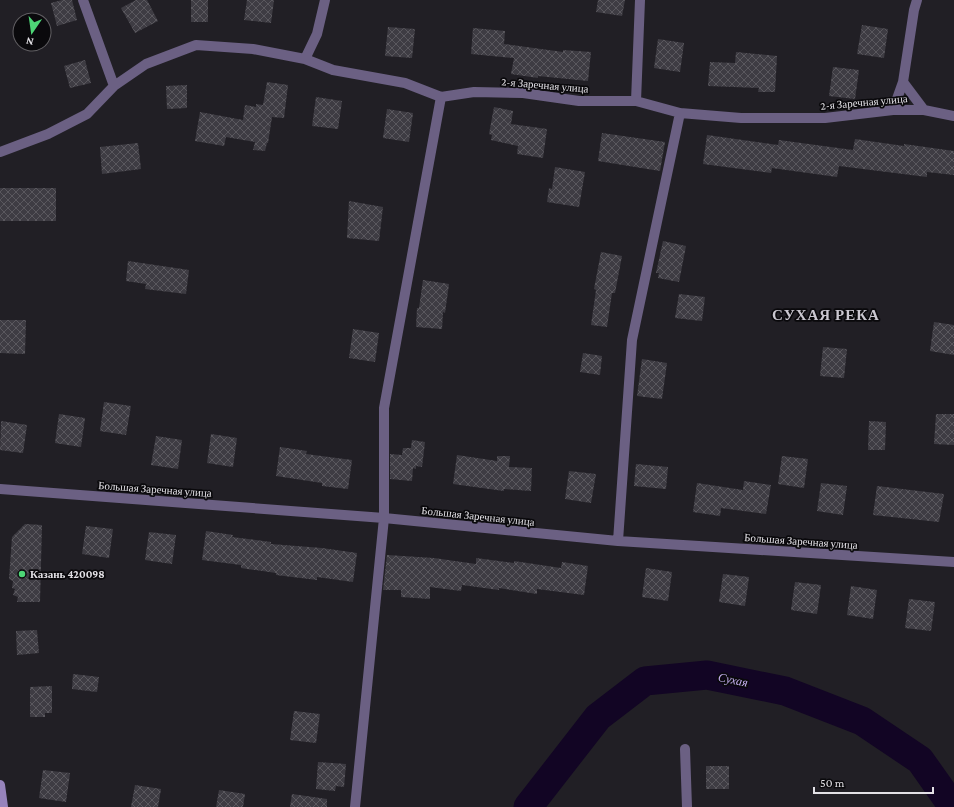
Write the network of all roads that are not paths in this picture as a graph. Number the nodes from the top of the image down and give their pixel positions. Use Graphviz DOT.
graph roads {
  1 [pos="83,0"];
  2 [pos="325,0"];
  3 [pos="640,0"];
  4 [pos="917,0"];
  5 [pos="305,59"];
  6 [pos="903,82"];
  7 [pos="114,86"];
  8 [pos="441,97"];
  9 [pos="636,101"];
  10 [pos="893,110"];
  11 [pos="924,110"];
  12 [pos="680,113"];
  13 [pos="954,116"];
  14 [pos="0,152"];
  15 [pos="0,489"];
  16 [pos="384,518"];
  17 [pos="618,541"];
  18 [pos="954,562"];
  19 [pos="685,749"];
  20 [pos="0,785"];
  21 [pos="3,807"];
  22 [pos="355,807"];
  23 [pos="687,807"];
  1 -- 7 [label="street"];
  2 -- 5 [label="street"];
  3 -- 9 [label="street"];
  4 -- 6 [label="street"];
  5 -- 7 [label="street, 2-я Заречная улица"];
  5 -- 8 [label="street, 2-я Заречная улица"];
  6 -- 10 [label="street"];
  6 -- 11 [label="street"];
  7 -- 14 [label="street, 2-я Заречная улица"];
  8 -- 9 [label="street, 2-я Заречная улица"];
  8 -- 16 [label="street"];
  9 -- 12 [label="street, 2-я Заречная улица"];
  10 -- 11 [label="street, 2-я Заречная улица"];
  10 -- 12 [label="street, 2-я Заречная улица"];
  11 -- 13 [label="street, 2-я Заречная улица"];
  12 -- 17 [label="street"];
  15 -- 16 [label="street, Большая Заречная улица"];
  16 -- 17 [label="street, Большая Заречная улица"];
  16 -- 22 [label="street"];
  17 -- 18 [label="street, Большая Заречная улица"];
  19 -- 23 [label="street"];
  20 -- 21 [label="main road"];
}
